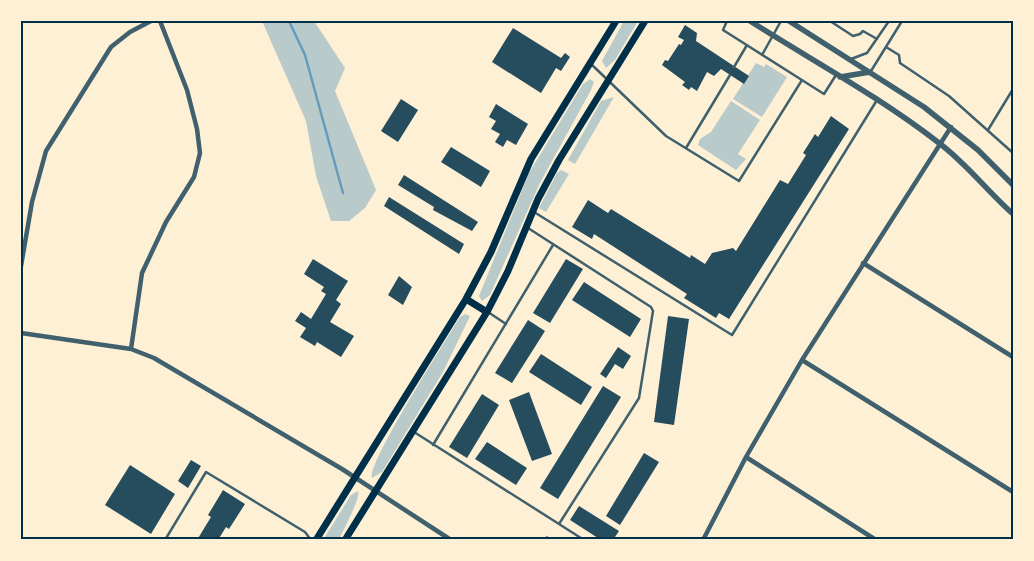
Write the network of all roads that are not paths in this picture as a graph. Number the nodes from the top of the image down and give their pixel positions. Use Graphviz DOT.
graph roads {
  1 [pos="151,21"];
  2 [pos="160,21"];
  3 [pos="616,21"];
  4 [pos="645,21"];
  5 [pos="727,21"];
  6 [pos="750,21"];
  7 [pos="782,21"];
  8 [pos="789,21"];
  9 [pos="830,21"];
  10 [pos="889,21"];
  11 [pos="902,21"];
  12 [pos="773,36"];
  13 [pos="877,40"];
  14 [pos="747,45"];
  15 [pos="886,47"];
  16 [pos="762,55"];
  17 [pos="849,59"];
  18 [pos="590,62"];
  19 [pos="734,67"];
  20 [pos="870,72"];
  21 [pos="730,74"];
  22 [pos="838,76"];
  23 [pos="609,80"];
  24 [pos="802,80"];
  25 [pos="1013,89"];
  26 [pos="876,100"];
  27 [pos="951,127"];
  28 [pos="988,130"];
  29 [pos="940,143"];
  30 [pos="686,148"];
  31 [pos="1013,153"];
  32 [pos="1013,186"];
  33 [pos="533,211"];
  34 [pos="1013,214"];
  35 [pos="527,228"];
  36 [pos="553,244"];
  37 [pos="863,263"];
  38 [pos="21,266"];
  39 [pos="466,299"];
  40 [pos="486,312"];
  41 [pos="507,325"];
  42 [pos="21,333"];
  43 [pos="131,349"];
  44 [pos="1013,357"];
  45 [pos="802,360"];
  46 [pos="412,431"];
  47 [pos="433,445"];
  48 [pos="746,457"];
  49 [pos="354,478"];
  50 [pos="375,491"];
  51 [pos="1013,492"];
  52 [pos="559,524"];
  53 [pos="165,540"];
  54 [pos="311,540"];
  55 [pos="316,540"];
  56 [pos="345,540"];
  57 [pos="451,540"];
  58 [pos="584,540"];
  59 [pos="703,540"];
  60 [pos="876,540"];
  1 -- 38 [label="street"];
  2 -- 43 [label="street"];
  3 -- 18 [label="main road"];
  4 -- 23 [label="main road"];
  5 -- 14 [label="lane"];
  6 -- 12 [label="street"];
  7 -- 12 [label="lane"];
  8 -- 17 [label="street"];
  9 -- 13 [label="lane"];
  10 -- 13 [label="lane"];
  11 -- 15 [label="lane"];
  12 -- 16 [label="lane"];
  12 -- 22 [label="street"];
  13 -- 17 [label="lane"];
  14 -- 16 [label="lane"];
  14 -- 19 [label="lane"];
  15 -- 20 [label="lane"];
  15 -- 28 [label="lane"];
  16 -- 24 [label="lane"];
  17 -- 20 [label="street"];
  18 -- 23 [label="lane"];
  18 -- 39 [label="main road"];
  20 -- 22 [label="street"];
  20 -- 27 [label="street"];
  21 -- 30 [label="lane"];
  22 -- 24 [label="lane"];
  22 -- 26 [label="street"];
  23 -- 30 [label="lane"];
  23 -- 33 [label="main road"];
  24 -- 30 [label="lane"];
  25 -- 28 [label="lane"];
  26 -- 29 [label="street"];
  26 -- 33 [label="lane"];
  27 -- 29 [label="street"];
  27 -- 32 [label="street"];
  28 -- 31 [label="lane"];
  29 -- 34 [label="street"];
  29 -- 37 [label="street"];
  33 -- 35 [label="main road"];
  35 -- 36 [label="lane"];
  35 -- 40 [label="main road"];
  36 -- 41 [label="lane"];
  36 -- 52 [label="lane"];
  37 -- 44 [label="street"];
  37 -- 45 [label="street"];
  39 -- 40 [label="main road"];
  39 -- 49 [label="main road"];
  40 -- 41 [label="lane"];
  40 -- 46 [label="main road"];
  41 -- 47 [label="lane"];
  42 -- 43 [label="street"];
  43 -- 49 [label="street"];
  45 -- 48 [label="street"];
  45 -- 51 [label="street"];
  46 -- 47 [label="lane"];
  46 -- 50 [label="main road"];
  47 -- 52 [label="lane"];
  48 -- 59 [label="street"];
  48 -- 60 [label="street"];
  49 -- 50 [label="street"];
  49 -- 55 [label="main road"];
  50 -- 56 [label="main road"];
  50 -- 57 [label="street"];
  52 -- 58 [label="lane"];
  53 -- 54 [label="lane"];
}
